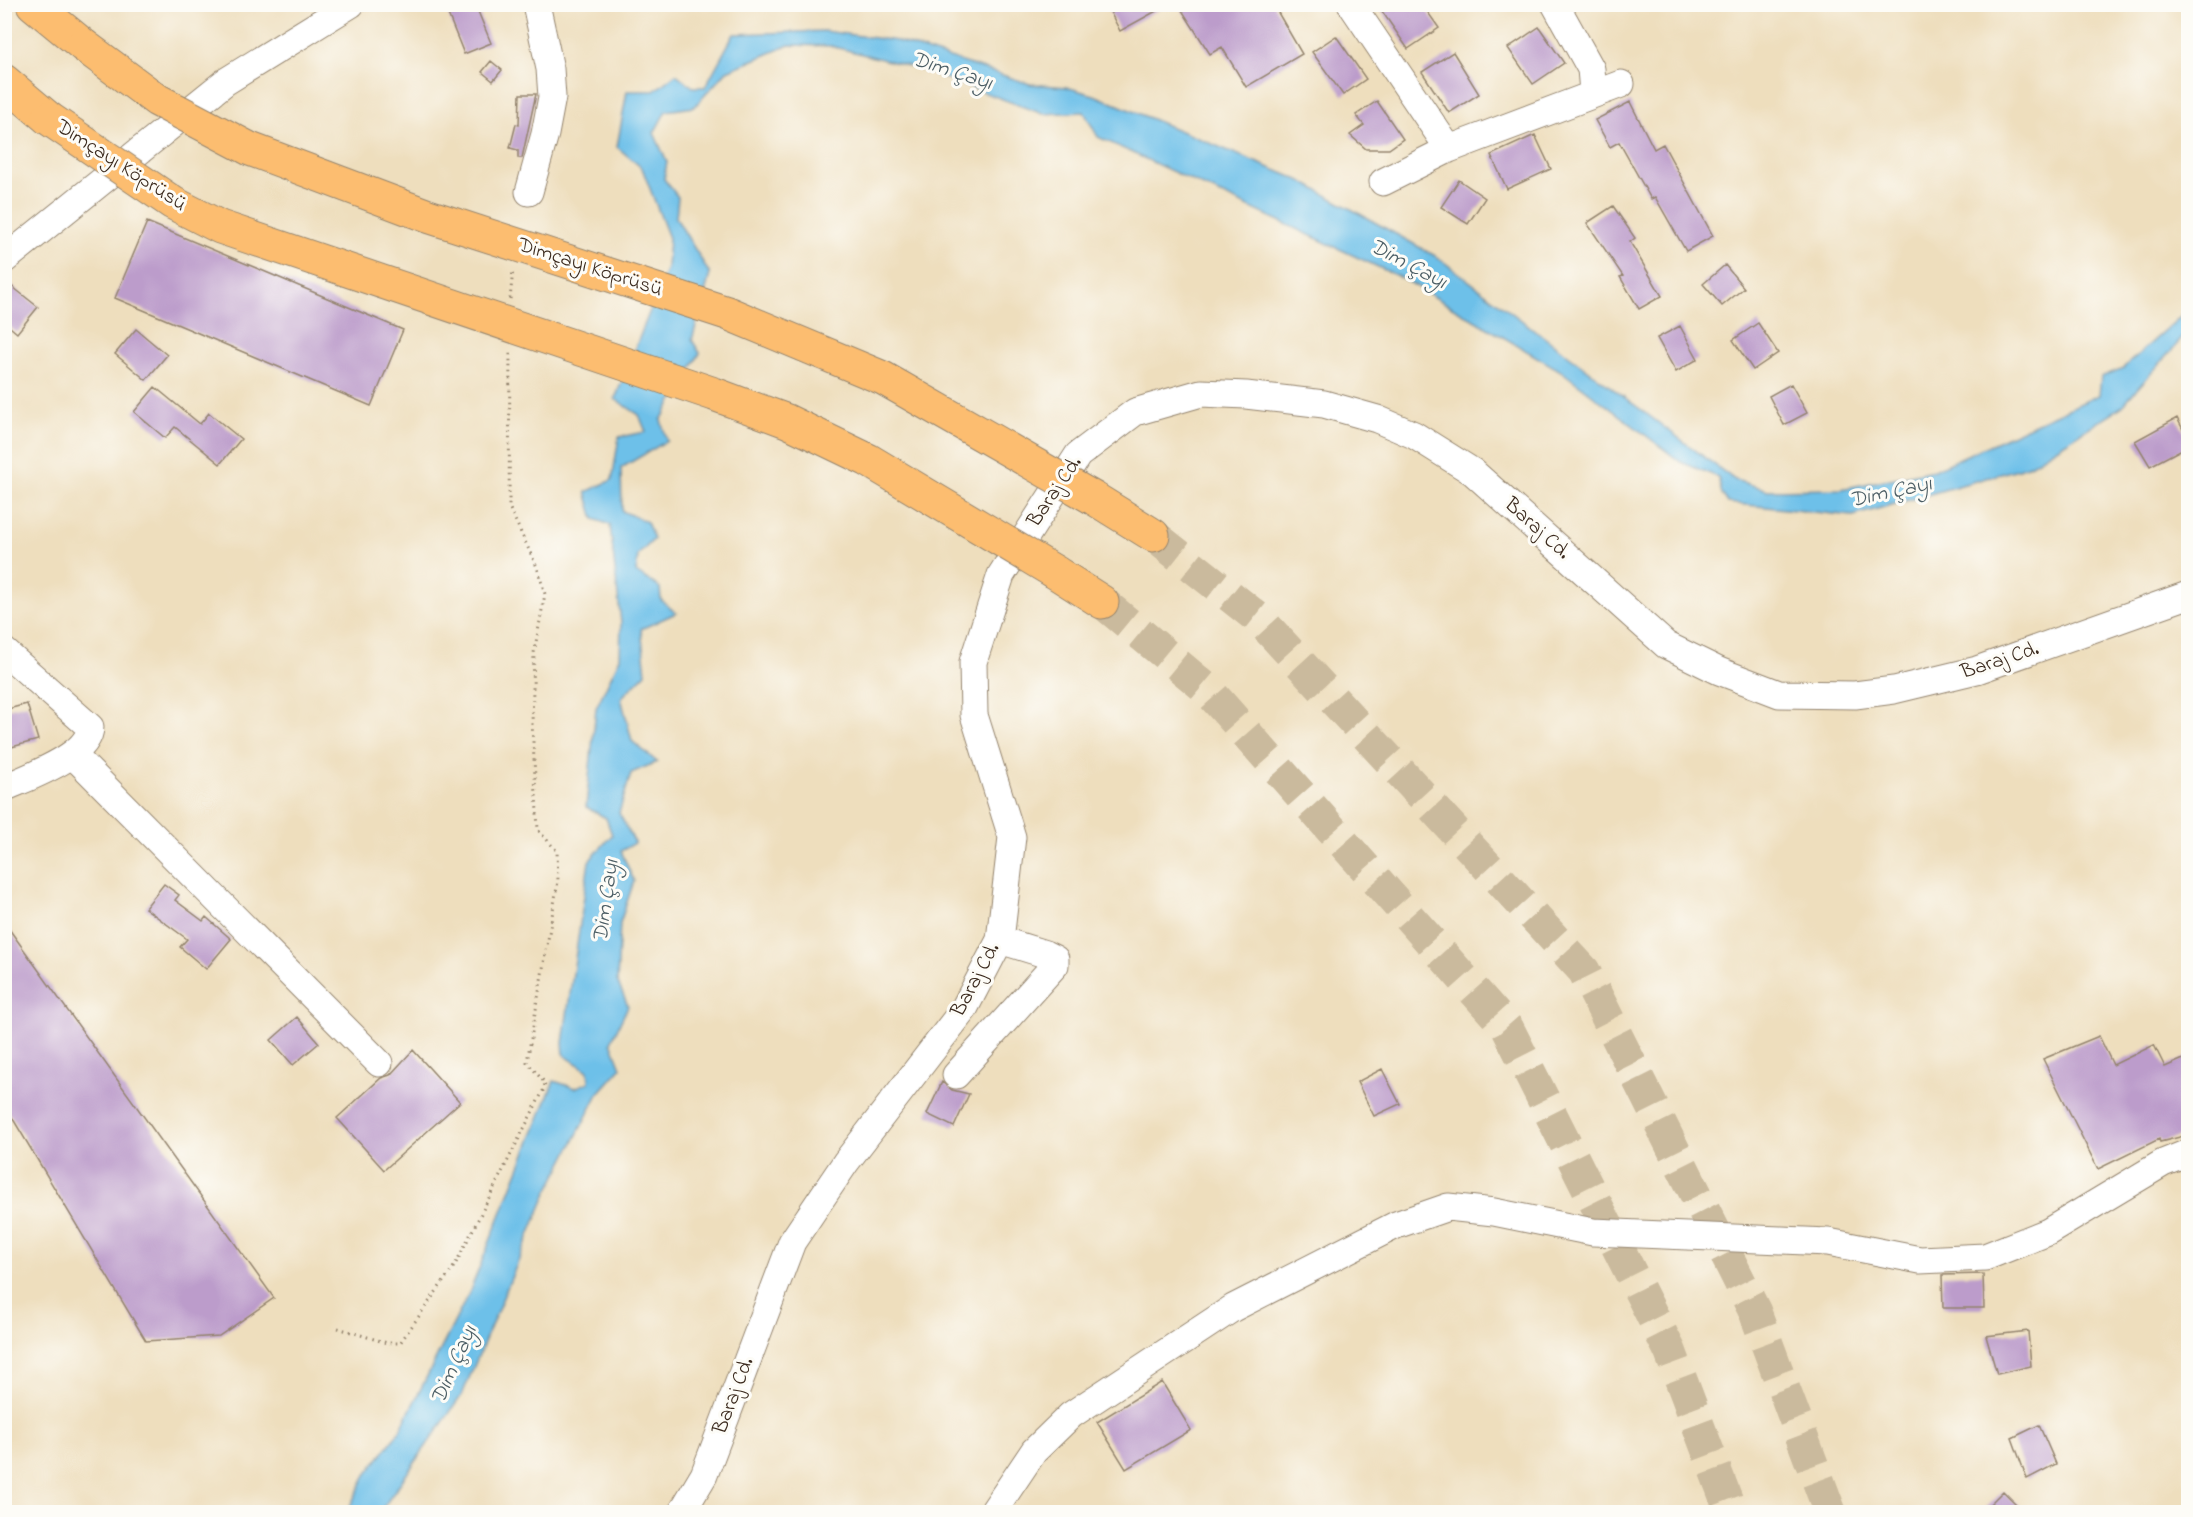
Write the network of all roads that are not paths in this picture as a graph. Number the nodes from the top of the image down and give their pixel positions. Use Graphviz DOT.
graph roads {
  1 [pos="33,4"];
  2 [pos="351,4"];
  3 [pos="536,4"];
  4 [pos="1351,4"];
  5 [pos="1555,4"];
  6 [pos="4,81"];
  7 [pos="1621,84"];
  8 [pos="1593,92"];
  9 [pos="1449,149"];
  10 [pos="1383,182"];
  11 [pos="529,192"];
  12 [pos="4,260"];
  13 [pos="1153,535"];
  14 [pos="2188,595"];
  15 [pos="1102,602"];
  16 [pos="4,651"];
  17 [pos="73,755"];
  18 [pos="4,789"];
  19 [pos="1000,940"];
  20 [pos="379,1063"];
  21 [pos="956,1076"];
  22 [pos="2188,1153"];
  23 [pos="682,1512"];
  24 [pos="993,1512"];
  1 -- 13 [label="highway, Dimçayı Köprüsü, bridge"];
  2 -- 12 [label="street"];
  3 -- 11 [label="street"];
  4 -- 9 [label="street"];
  5 -- 8 [label="street"];
  6 -- 15 [label="highway, Dimçayı Köprüsü, bridge"];
  7 -- 8 [label="street"];
  8 -- 9 [label="street"];
  9 -- 10 [label="street"];
  14 -- 19 [label="street, Baraj Cd."];
  16 -- 17 [label="street"];
  17 -- 18 [label="street"];
  17 -- 20 [label="street"];
  19 -- 21 [label="street"];
  19 -- 23 [label="street, Baraj Cd."];
  22 -- 24 [label="street"];
}
